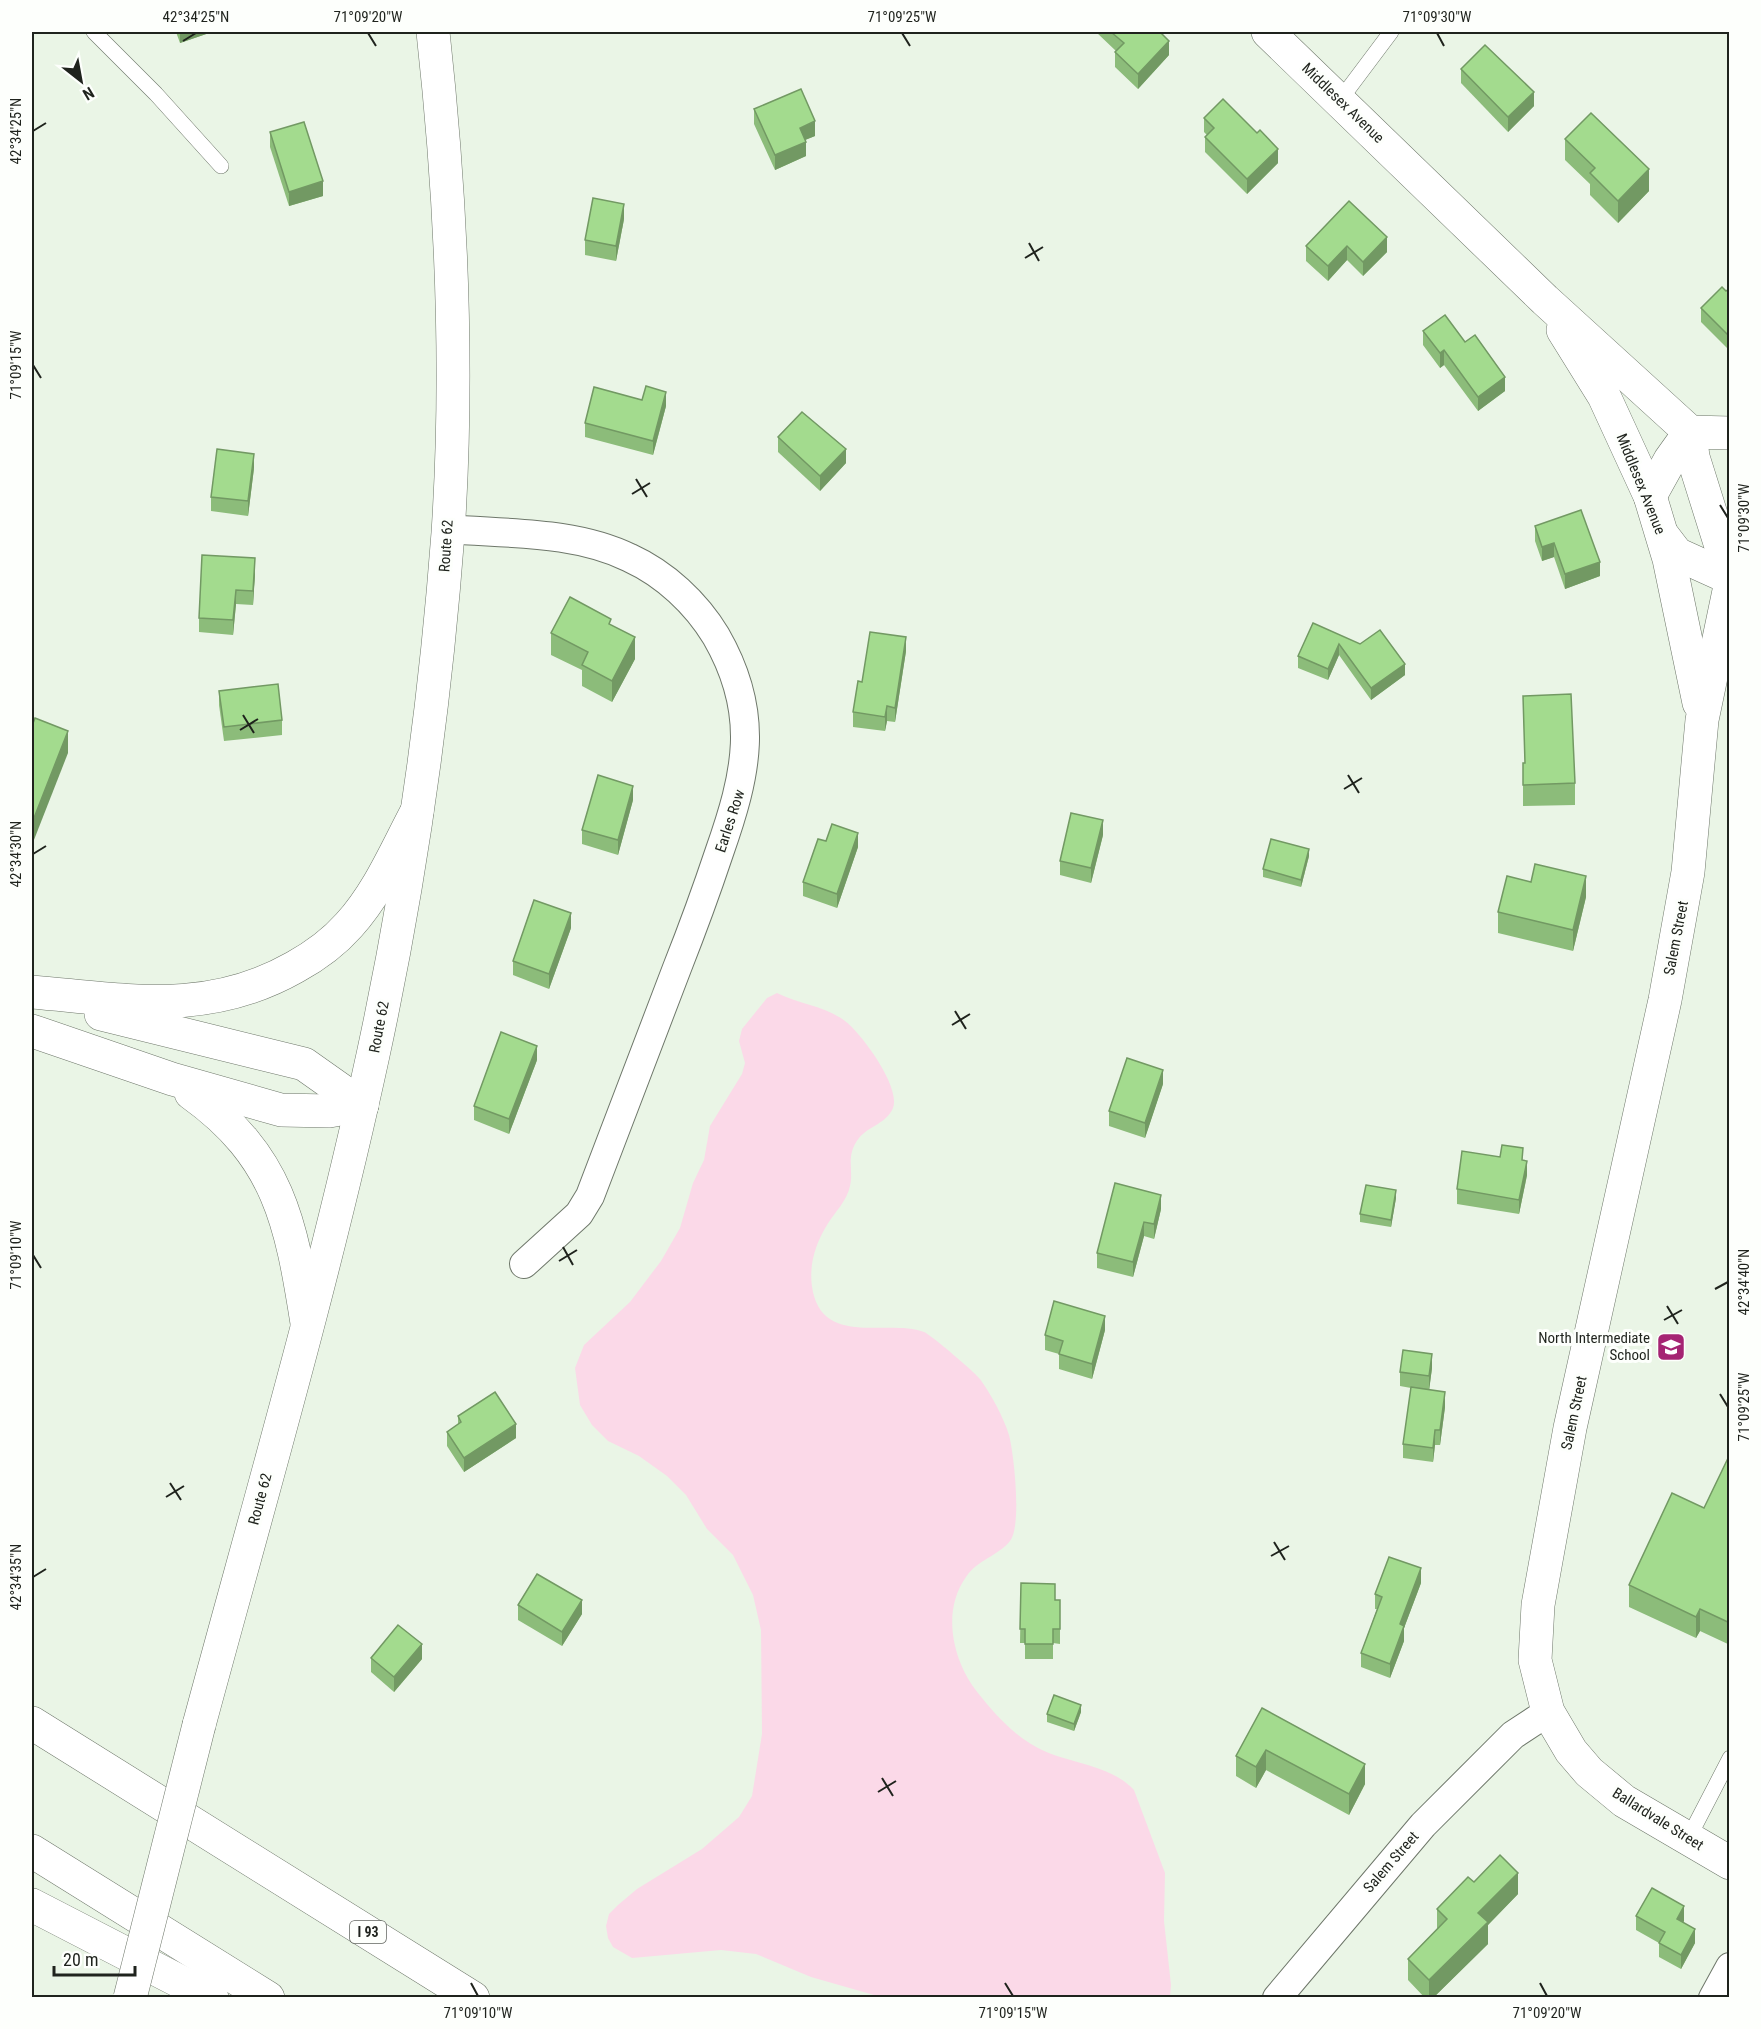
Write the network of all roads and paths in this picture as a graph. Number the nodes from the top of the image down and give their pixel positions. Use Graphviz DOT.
graph roads {
  1 [pos="94,32"];
  2 [pos="433,32"];
  3 [pos="1269,32"];
  4 [pos="1391,32"];
  5 [pos="1340,100"];
  6 [pos="221,166"];
  7 [pos="1545,300"];
  8 [pos="1690,432"];
  9 [pos="1730,433"];
  10 [pos="1650,496"];
  11 [pos="448,529"];
  12 [pos="1664,537"];
  13 [pos="1730,576"];
  14 [pos="1730,586"];
  15 [pos="1702,720"];
  16 [pos="417,811"];
  17 [pos="32,994"];
  18 [pos="32,1030"];
  19 [pos="172,1079"];
  20 [pos="362,1105"];
  21 [pos="524,1264"];
  22 [pos="308,1323"];
  23 [pos="32,1703"];
  24 [pos="1548,1712"];
  25 [pos="32,1723"];
  26 [pos="1730,1758"];
  27 [pos="1688,1839"];
  28 [pos="32,1851"];
  29 [pos="1730,1863"];
  30 [pos="263,1866"];
  31 [pos="32,1905"];
  32 [pos="1730,1967"];
  33 [pos="130,1998"];
  34 [pos="212,1998"];
  35 [pos="268,1998"];
  36 [pos="473,1998"];
  37 [pos="1277,1998"];
  38 [pos="1713,1998"];
  1 -- 6 [label="lane"];
  2 -- 11 [label="main road, Route 62"];
  3 -- 5 [label="main road, Middlesex Avenue"];
  4 -- 5 [label="lane"];
  5 -- 7 [label="main road, Middlesex Avenue"];
  7 -- 8 [label="main road, Middlesex Avenue"];
  7 -- 10 [label="main road, Middlesex Avenue"];
  8 -- 9 [label="main road"];
  8 -- 10 [label="main road"];
  8 -- 13 [label="main road"];
  10 -- 12 [label="main road, Middlesex Avenue"];
  11 -- 16 [label="main road, Route 62"];
  11 -- 21 [label="street, Earles Row"];
  12 -- 13 [label="main road"];
  12 -- 15 [label="main road, Middlesex Avenue"];
  14 -- 15 [label="main road, Salem Street"];
  15 -- 24 [label="main road, Salem Street"];
  16 -- 17 [label="main road"];
  16 -- 20 [label="main road, Route 62"];
  17 -- 20 [label="main road"];
  18 -- 19 [label="main road"];
  19 -- 20 [label="main road"];
  19 -- 22 [label="main road"];
  20 -- 22 [label="main road, Route 62"];
  22 -- 33 [label="main road, Route 62, bridge"];
  23 -- 30 [label="main road"];
  24 -- 27 [label="main road, Ballardvale Street"];
  24 -- 37 [label="street, Salem Street"];
  25 -- 30 [label="main road, I 93"];
  26 -- 27 [label="lane"];
  27 -- 29 [label="main road, Ballardvale Street"];
  28 -- 35 [label="main road"];
  30 -- 36 [label="main road, I 93"];
  31 -- 34 [label="main road"];
  32 -- 38 [label="street"];
}
